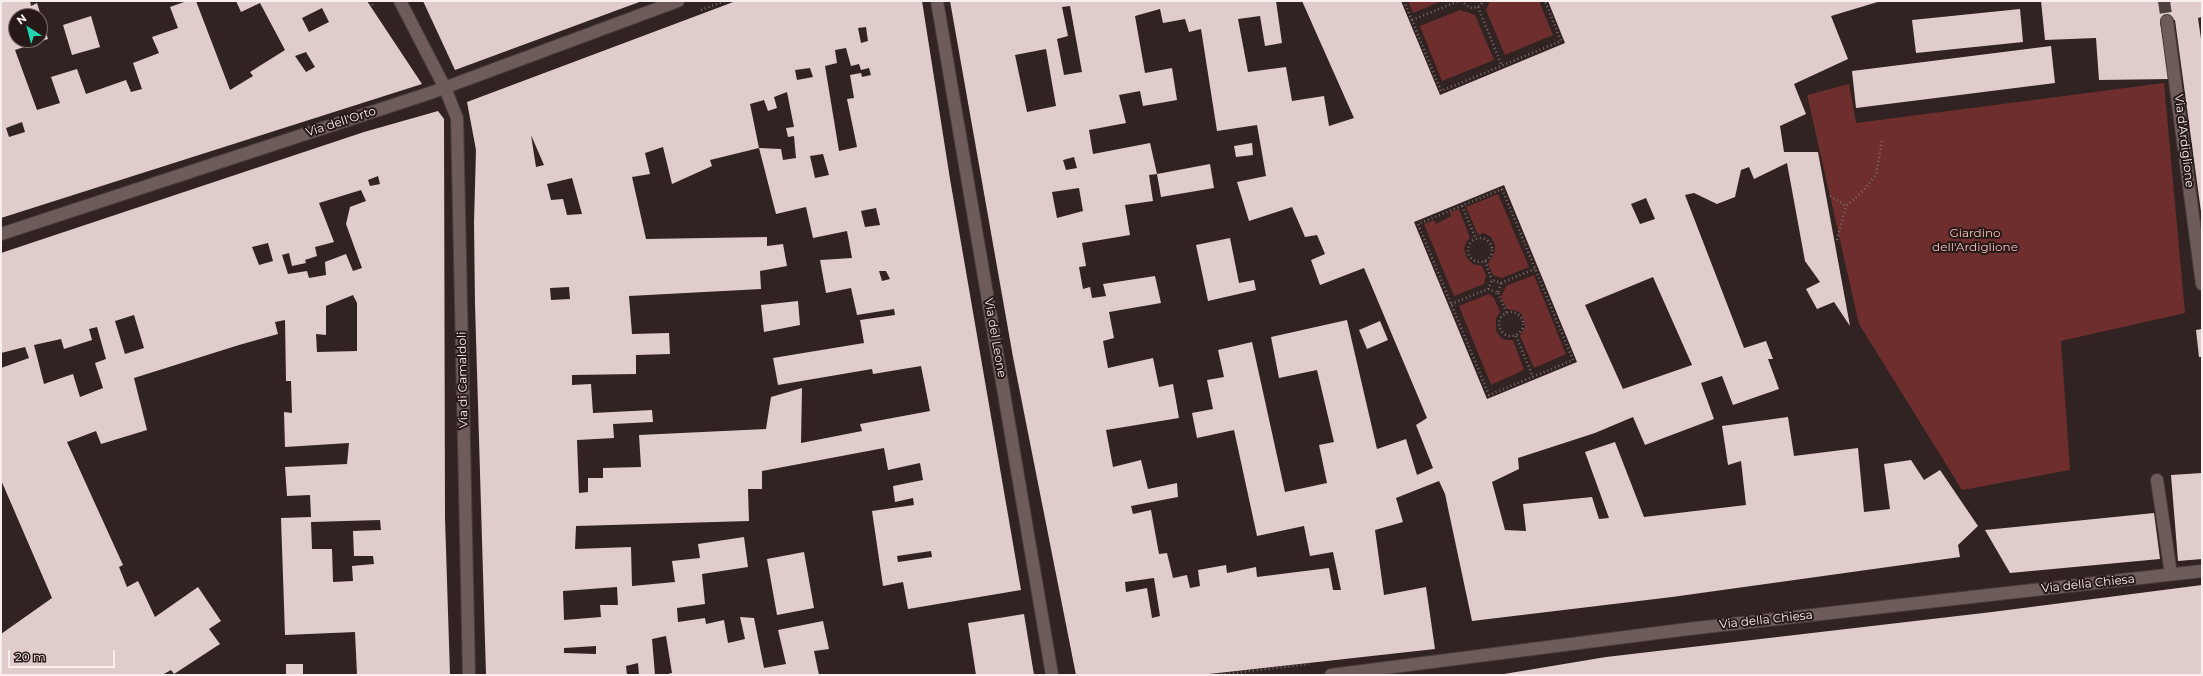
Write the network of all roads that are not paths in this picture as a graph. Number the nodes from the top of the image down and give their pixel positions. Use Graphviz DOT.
graph roads {
  1 [pos="400,1"];
  2 [pos="678,1"];
  3 [pos="937,1"];
  4 [pos="2167,21"];
  5 [pos="445,88"];
  6 [pos="1,234"];
  7 [pos="2202,284"];
  8 [pos="2157,480"];
  9 [pos="2202,571"];
  10 [pos="2171,574"];
  11 [pos="469,675"];
  12 [pos="1052,675"];
  13 [pos="1331,675"];
  1 -- 5 [label="street, Via di Camaldoli"];
  2 -- 5 [label="street, Via dell'Orto"];
  3 -- 12 [label="street, Via del Leone"];
  4 -- 7 [label="street, Via d'Ardiglione"];
  5 -- 6 [label="street, Via dell'Orto"];
  5 -- 11 [label="street, Via di Camaldoli"];
  8 -- 10 [label="street"];
  9 -- 10 [label="street, Via della Chiesa"];
  10 -- 13 [label="street, Via della Chiesa"];
}
